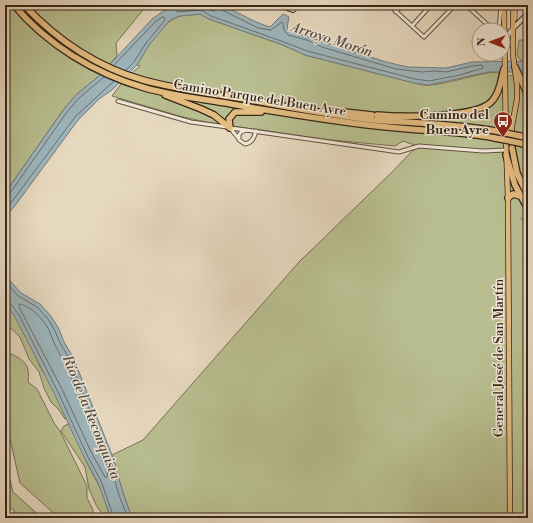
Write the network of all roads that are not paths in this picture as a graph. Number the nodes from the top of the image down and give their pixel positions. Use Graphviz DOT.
graph roads {
  1 [pos="14,5"];
  2 [pos="24,5"];
  3 [pos="280,5"];
  4 [pos="297,5"];
  5 [pos="389,5"];
  6 [pos="402,5"];
  7 [pos="431,5"];
  8 [pos="455,5"];
  9 [pos="466,5"];
  10 [pos="501,5"];
  11 [pos="505,5"];
  12 [pos="514,5"];
  13 [pos="396,12"];
  14 [pos="528,13"];
  15 [pos="485,22"];
  16 [pos="500,22"];
  17 [pos="505,22"];
  18 [pos="412,26"];
  19 [pos="512,26"];
  20 [pos="504,62"];
  21 [pos="515,68"];
  22 [pos="504,69"];
  23 [pos="503,79"];
  24 [pos="518,79"];
  25 [pos="146,88"];
  26 [pos="528,95"];
  27 [pos="118,101"];
  28 [pos="294,108"];
  29 [pos="285,113"];
  30 [pos="230,128"];
  31 [pos="246,130"];
  32 [pos="256,131"];
  33 [pos="528,138"];
  34 [pos="239,140"];
  35 [pos="528,146"];
  36 [pos="508,151"];
  37 [pos="511,173"];
  38 [pos="520,196"];
  39 [pos="528,196"];
  40 [pos="508,198"];
  41 [pos="528,209"];
  42 [pos="510,518"];
  1 -- 25 [label="highway, Camino Parque del Buen Ayre"];
  2 -- 28 [label="highway, Camino Parque del Buen Ayre"];
  3 -- 4 [label="main road"];
  5 -- 13 [label="street"];
  6 -- 13 [label="street"];
  7 -- 18 [label="street"];
  8 -- 18 [label="street"];
  9 -- 15 [label="street"];
  10 -- 16 [label="street"];
  11 -- 17 [label="main road"];
  11 -- 19 [label="main road"];
  12 -- 19 [label="main road"];
  13 -- 18 [label="street"];
  14 -- 19 [label="main road"];
  19 -- 21 [label="main road"];
  20 -- 22 [label="main road"];
  21 -- 24 [label="highway"];
  22 -- 23 [label="highway"];
  23 -- 28 [label="highway"];
  23 -- 36 [label="main road, General José de San Martín"];
  24 -- 26 [label="highway"];
  24 -- 36 [label="main road, General José de San Martín"];
  25 -- 29 [label="highway, Camino Parque del Buen Ayre"];
  25 -- 30 [label="highway"];
  27 -- 30 [label="street"];
  28 -- 33 [label="highway, Camino Parque del Buen Ayre, bridge"];
  29 -- 30 [label="highway"];
  29 -- 35 [label="highway, Camino Parque del Buen Ayre, bridge"];
  30 -- 31 [label="street"];
  30 -- 34 [label="street"];
  31 -- 32 [label="street"];
  31 -- 34 [label="street"];
  32 -- 34 [label="street"];
  32 -- 36 [label="street"];
  36 -- 37 [label="highway"];
  36 -- 37 [label="main road, General José de San Martín"];
  36 -- 39 [label="highway"];
  36 -- 40 [label="main road, General José de San Martín"];
  37 -- 38 [label="highway"];
  37 -- 40 [label="main road, General José de San Martín"];
  38 -- 40 [label="highway"];
  38 -- 41 [label="highway"];
  40 -- 42 [label="main road, General José de San Martín"];
}
